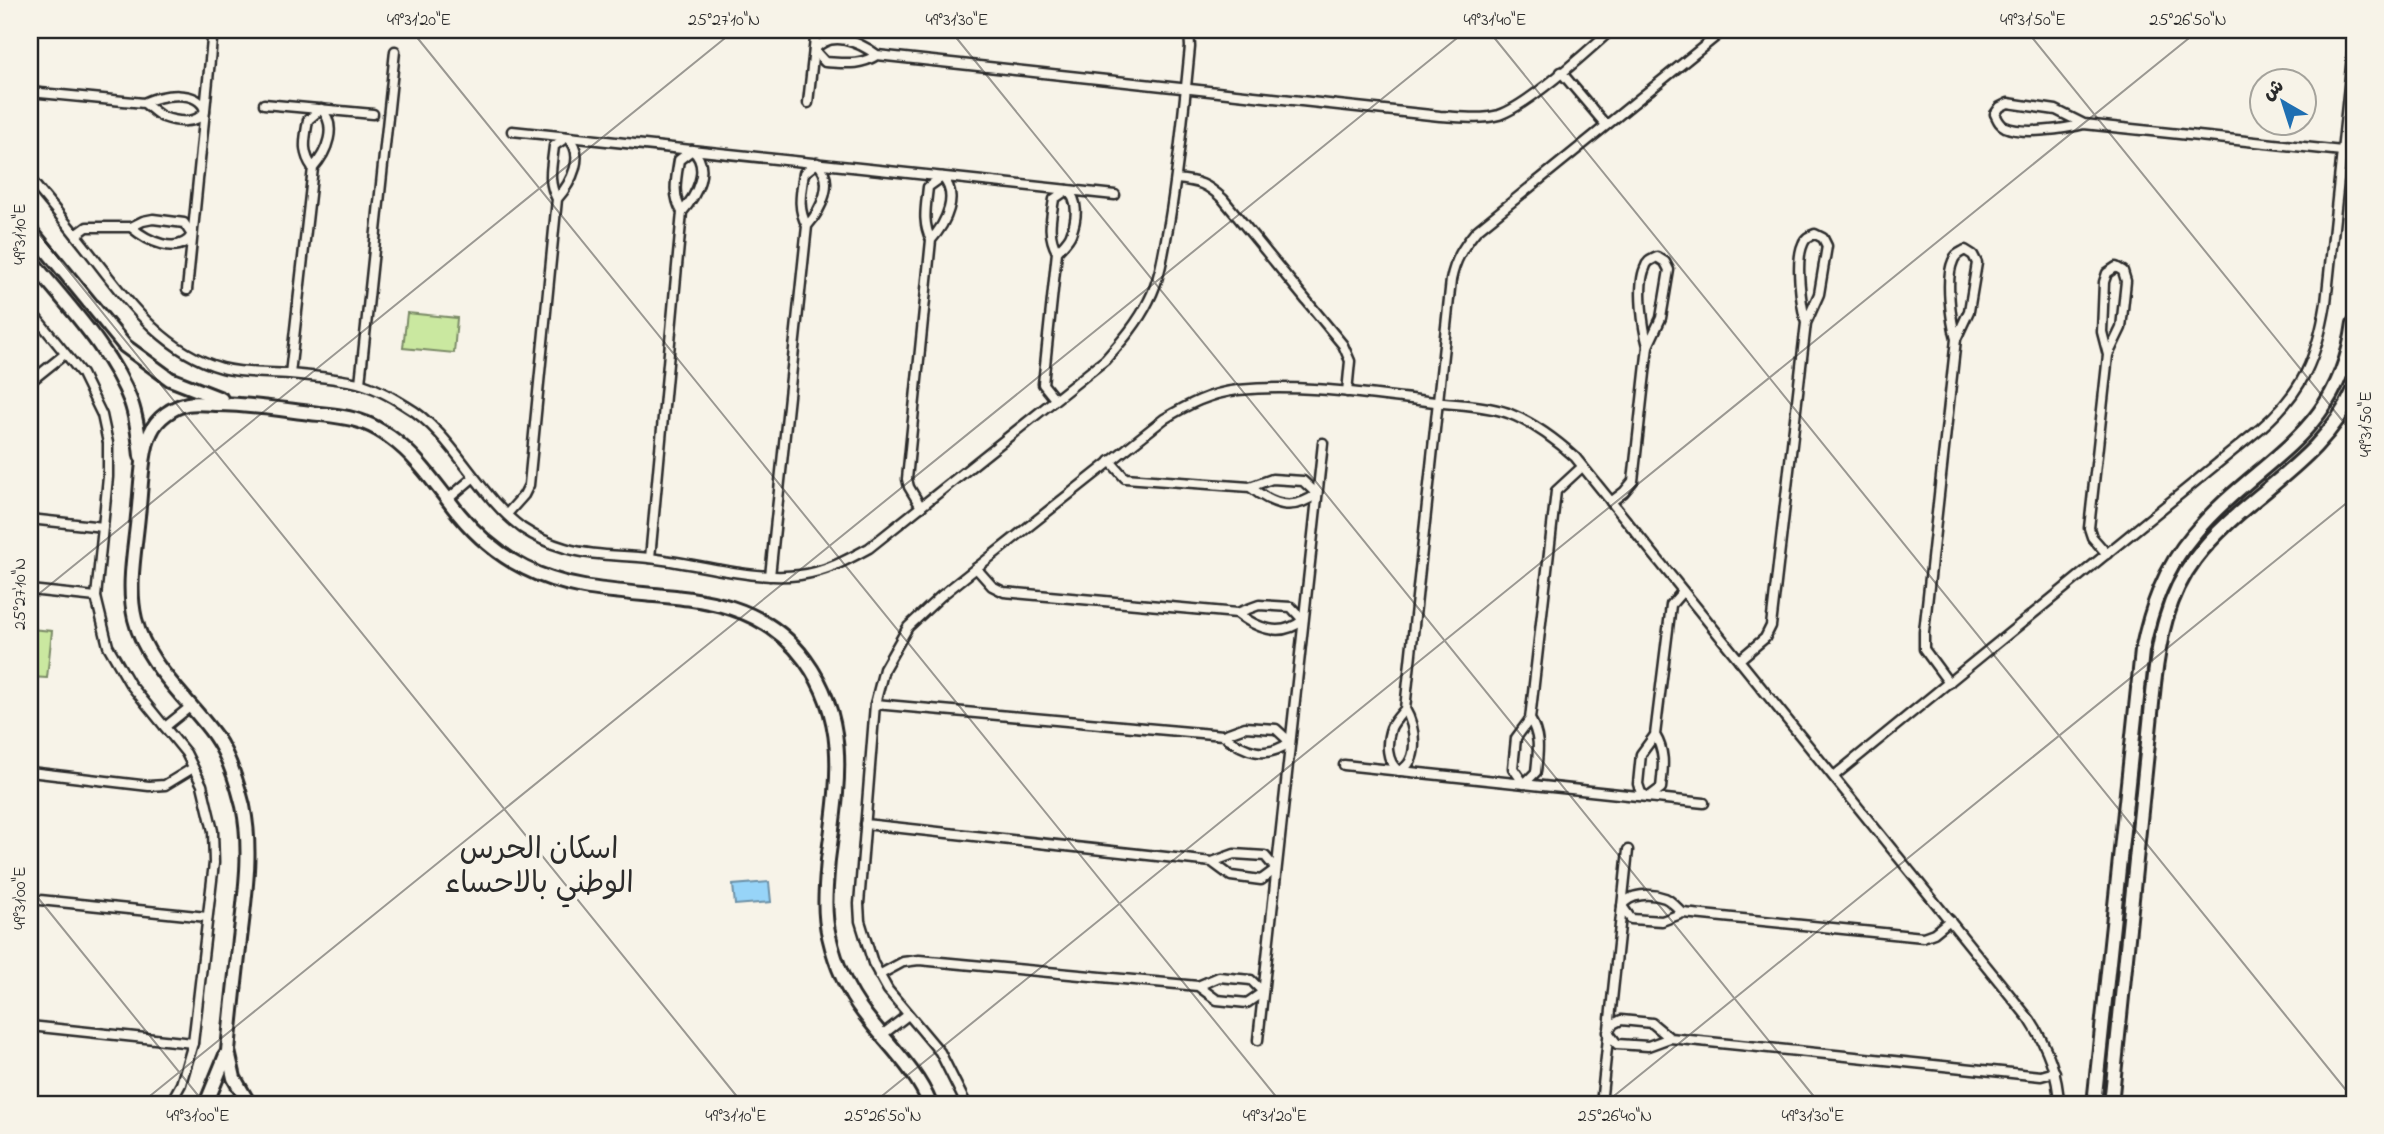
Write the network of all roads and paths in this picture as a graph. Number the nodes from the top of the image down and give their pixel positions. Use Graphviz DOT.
graph roads {
  1 [pos="213,30"];
  2 [pos="816,30"];
  3 [pos="1189,30"];
  4 [pos="1611,30"];
  5 [pos="1724,30"];
  6 [pos="2354,38"];
  7 [pos="814,50"];
  8 [pos="395,51"];
  9 [pos="877,55"];
  10 [pos="1561,72"];
  11 [pos="1185,89"];
  12 [pos="30,92"];
  13 [pos="144,103"];
  14 [pos="808,103"];
  15 [pos="264,104"];
  16 [pos="321,109"];
  17 [pos="2351,109"];
  18 [pos="205,111"];
  19 [pos="373,114"];
  20 [pos="2084,124"];
  21 [pos="1606,125"];
  22 [pos="512,131"];
  23 [pos="568,137"];
  24 [pos="692,150"];
  25 [pos="2342,151"];
  26 [pos="817,163"];
  27 [pos="313,168"];
  28 [pos="942,177"];
  29 [pos="30,179"];
  30 [pos="1176,179"];
  31 [pos="1067,190"];
  32 [pos="1115,195"];
  33 [pos="557,199"];
  34 [pos="682,212"];
  35 [pos="807,226"];
  36 [pos="131,227"];
  37 [pos="30,230"];
  38 [pos="76,235"];
  39 [pos="192,235"];
  40 [pos="931,240"];
  41 [pos="1057,252"];
  42 [pos="30,259"];
  43 [pos="187,290"];
  44 [pos="30,310"];
  45 [pos="1806,323"];
  46 [pos="2354,323"];
  47 [pos="1956,339"];
  48 [pos="1648,346"];
  49 [pos="65,354"];
  50 [pos="2108,355"];
  51 [pos="290,374"];
  52 [pos="30,383"];
  53 [pos="360,383"];
  54 [pos="2354,390"];
  55 [pos="1347,391"];
  56 [pos="1055,399"];
  57 [pos="235,403"];
  58 [pos="1437,403"];
  59 [pos="1323,443"];
  60 [pos="1110,461"];
  61 [pos="1582,467"];
  62 [pos="143,468"];
  63 [pos="474,477"];
  64 [pos="1250,488"];
  65 [pos="1317,495"];
  66 [pos="448,499"];
  67 [pos="1611,502"];
  68 [pos="921,507"];
  69 [pos="507,514"];
  70 [pos="30,519"];
  71 [pos="103,527"];
  72 [pos="2107,554"];
  73 [pos="650,558"];
  74 [pos="976,568"];
  75 [pos="769,576"];
  76 [pos="30,590"];
  77 [pos="1683,591"];
  78 [pos="96,597"];
  79 [pos="1237,613"];
  80 [pos="1303,620"];
  81 [pos="1739,660"];
  82 [pos="1949,683"];
  83 [pos="875,704"];
  84 [pos="191,706"];
  85 [pos="1405,709"];
  86 [pos="1530,719"];
  87 [pos="164,727"];
  88 [pos="1223,735"];
  89 [pos="1655,735"];
  90 [pos="1290,741"];
  91 [pos="1344,765"];
  92 [pos="194,768"];
  93 [pos="1399,771"];
  94 [pos="30,772"];
  95 [pos="1834,776"];
  96 [pos="1524,784"];
  97 [pos="1648,797"];
  98 [pos="1704,803"];
  99 [pos="865,824"];
  100 [pos="1628,850"];
  101 [pos="1212,862"];
  102 [pos="1276,869"];
  103 [pos="30,899"];
  104 [pos="1622,906"];
  105 [pos="1684,913"];
  106 [pos="206,917"];
  107 [pos="1950,920"];
  108 [pos="879,975"];
  109 [pos="1198,986"];
  110 [pos="1263,992"];
  111 [pos="908,1015"];
  112 [pos="30,1026"];
  113 [pos="1608,1032"];
  114 [pos="882,1035"];
  115 [pos="1670,1038"];
  116 [pos="1258,1040"];
  117 [pos="193,1043"];
  118 [pos="228,1051"];
  119 [pos="2055,1072"];
  120 [pos="170,1104"];
  121 [pos="206,1104"];
  122 [pos="249,1104"];
  123 [pos="930,1104"];
  124 [pos="966,1104"];
  125 [pos="1601,1104"];
  126 [pos="2059,1104"];
  127 [pos="2094,1104"];
  128 [pos="2111,1104"];
  1 -- 18 [label="street"];
  2 -- 7 [label="street"];
  3 -- 11 [label="street"];
  4 -- 10 [label="street"];
  5 -- 21 [label="street"];
  6 -- 17 [label="street"];
  7 -- 9 [label="street"];
  7 -- 9 [label="street"];
  7 -- 14 [label="street"];
  8 -- 53 [label="street"];
  9 -- 11 [label="street"];
  10 -- 11 [label="street"];
  10 -- 21 [label="street"];
  11 -- 30 [label="street"];
  12 -- 13 [label="street"];
  13 -- 18 [label="street"];
  13 -- 18 [label="street"];
  15 -- 16 [label="street"];
  16 -- 19 [label="street"];
  16 -- 27 [label="street"];
  16 -- 27 [label="street"];
  17 -- 25 [label="street"];
  18 -- 39 [label="street"];
  20 -- 20 [label="street"];
  20 -- 25 [label="street"];
  21 -- 58 [label="street"];
  22 -- 23 [label="street"];
  23 -- 24 [label="street"];
  23 -- 33 [label="street"];
  23 -- 33 [label="street"];
  24 -- 26 [label="street"];
  24 -- 34 [label="street"];
  24 -- 34 [label="street"];
  25 -- 72 [label="street"];
  26 -- 28 [label="street"];
  26 -- 35 [label="street"];
  26 -- 35 [label="street"];
  27 -- 51 [label="street"];
  28 -- 31 [label="street"];
  28 -- 40 [label="street"];
  28 -- 40 [label="street"];
  29 -- 38 [label="street"];
  30 -- 55 [label="street"];
  30 -- 56 [label="street"];
  31 -- 32 [label="street"];
  31 -- 41 [label="street"];
  31 -- 41 [label="street"];
  33 -- 69 [label="street"];
  34 -- 73 [label="street"];
  35 -- 75 [label="street"];
  36 -- 38 [label="street"];
  36 -- 39 [label="street"];
  36 -- 39 [label="street"];
  37 -- 57 [label="main road"];
  38 -- 51 [label="street"];
  39 -- 43 [label="street"];
  40 -- 68 [label="street"];
  41 -- 56 [label="street"];
  42 -- 62 [label="main road"];
  44 -- 49 [label="street"];
  45 -- 45 [label="street"];
  45 -- 81 [label="street"];
  46 -- 127 [label="main road"];
  47 -- 47 [label="street"];
  47 -- 82 [label="street"];
  48 -- 48 [label="street"];
  48 -- 67 [label="street"];
  49 -- 52 [label="street"];
  49 -- 71 [label="street"];
  50 -- 50 [label="street"];
  50 -- 72 [label="street"];
  51 -- 53 [label="street"];
  53 -- 63 [label="street"];
  54 -- 128 [label="main road"];
  55 -- 58 [label="street"];
  55 -- 60 [label="street"];
  56 -- 68 [label="street"];
  57 -- 62 [label="main road"];
  57 -- 66 [label="main road"];
  58 -- 61 [label="street"];
  58 -- 85 [label="street"];
  59 -- 65 [label="street"];
  60 -- 64 [label="street"];
  60 -- 74 [label="street"];
  61 -- 67 [label="street"];
  61 -- 86 [label="street"];
  62 -- 84 [label="main road"];
  63 -- 66 [label="street"];
  63 -- 69 [label="street"];
  64 -- 65 [label="street"];
  64 -- 65 [label="street"];
  65 -- 80 [label="street"];
  66 -- 114 [label="main road"];
  67 -- 77 [label="street"];
  68 -- 75 [label="street"];
  69 -- 73 [label="street"];
  70 -- 71 [label="street"];
  71 -- 78 [label="street"];
  72 -- 82 [label="street"];
  73 -- 75 [label="street"];
  74 -- 79 [label="street"];
  74 -- 83 [label="street"];
  76 -- 78 [label="street"];
  77 -- 81 [label="street"];
  77 -- 89 [label="street"];
  78 -- 87 [label="street"];
  79 -- 80 [label="street"];
  79 -- 80 [label="street"];
  80 -- 90 [label="street"];
  81 -- 95 [label="street"];
  82 -- 95 [label="street"];
  83 -- 88 [label="street"];
  83 -- 99 [label="street"];
  84 -- 87 [label="street"];
  84 -- 118 [label="main road"];
  85 -- 93 [label="street"];
  85 -- 93 [label="street"];
  86 -- 96 [label="street"];
  86 -- 96 [label="street"];
  87 -- 92 [label="street"];
  88 -- 90 [label="street"];
  88 -- 90 [label="street"];
  89 -- 97 [label="street"];
  89 -- 97 [label="street"];
  90 -- 102 [label="street"];
  91 -- 93 [label="street"];
  92 -- 94 [label="street"];
  92 -- 106 [label="street"];
  93 -- 96 [label="street"];
  95 -- 107 [label="street"];
  96 -- 97 [label="street"];
  97 -- 98 [label="street"];
  99 -- 101 [label="street"];
  99 -- 108 [label="street"];
  100 -- 104 [label="street"];
  101 -- 102 [label="street"];
  101 -- 102 [label="street"];
  102 -- 110 [label="street"];
  103 -- 106 [label="street"];
  104 -- 105 [label="street"];
  104 -- 105 [label="street"];
  104 -- 113 [label="street"];
  105 -- 107 [label="street"];
  106 -- 117 [label="street"];
  107 -- 119 [label="street"];
  108 -- 109 [label="street"];
  108 -- 111 [label="street"];
  109 -- 110 [label="street"];
  109 -- 110 [label="street"];
  110 -- 116 [label="street"];
  111 -- 114 [label="street"];
  111 -- 124 [label="street"];
  112 -- 117 [label="street"];
  113 -- 115 [label="street"];
  113 -- 115 [label="street"];
  113 -- 125 [label="street"];
  114 -- 123 [label="main road"];
  115 -- 119 [label="street"];
  117 -- 120 [label="street"];
  118 -- 121 [label="main road"];
  118 -- 122 [label="main road"];
  119 -- 126 [label="street"];
}
